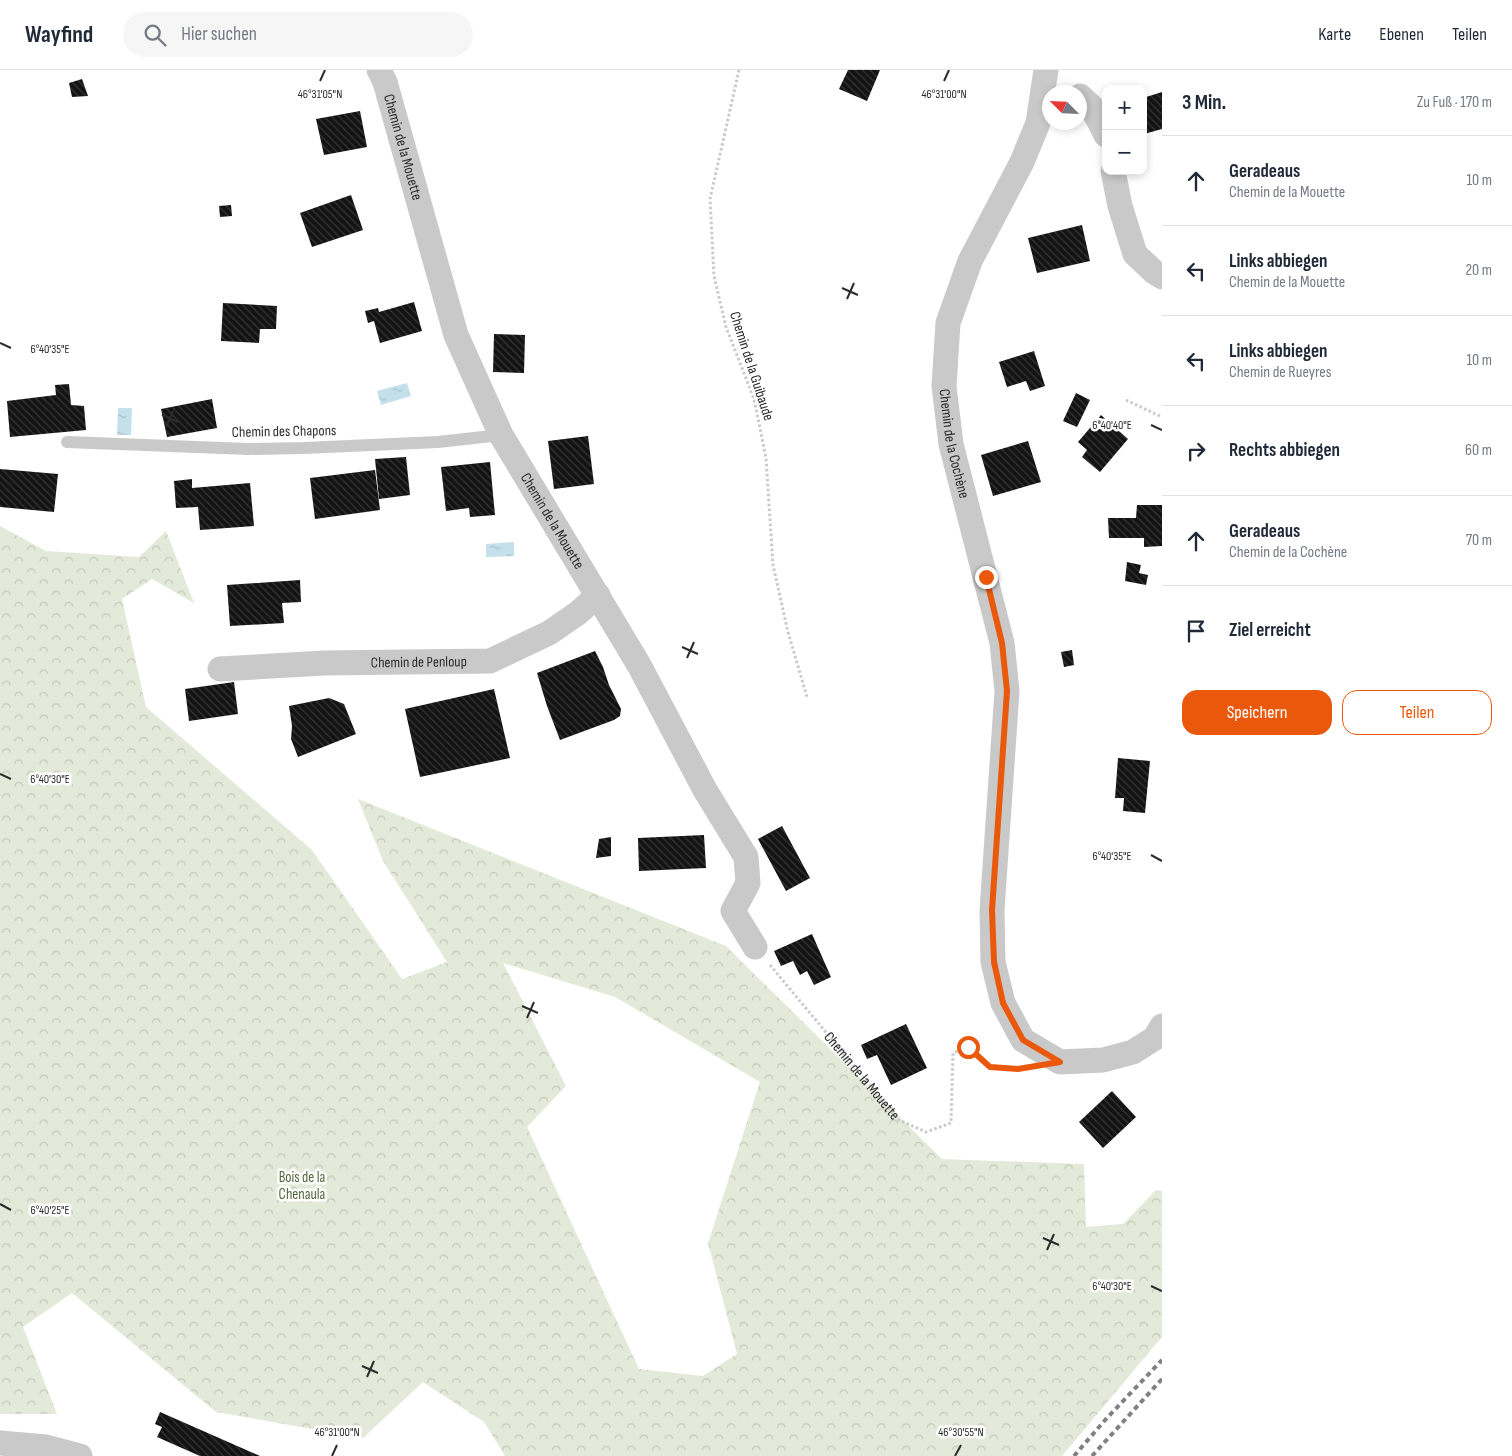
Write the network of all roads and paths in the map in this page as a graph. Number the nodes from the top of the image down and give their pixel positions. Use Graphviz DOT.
graph roads {
  1 [pos="379,70"];
  2 [pos="739,70"];
  3 [pos="1047,70"];
  4 [pos="1066,85"];
  5 [pos="1087,102"];
  6 [pos="1103,130"];
  7 [pos="1114,175"];
  8 [pos="1162,277"];
  9 [pos="1126,400"];
  10 [pos="1162,417"];
  11 [pos="502,435"];
  12 [pos="67,442"];
  13 [pos="598,595"];
  14 [pos="220,669"];
  15 [pos="807,698"];
  16 [pos="760,953"];
  17 [pos="1162,1026"];
  18 [pos="1060,1062"];
  19 [pos="0,1443"];
  20 [pos="80,1456"];
  1 -- 11 [label="street, Chemin de la Mouette"];
  2 -- 15 [label="path, Chemin de la Guibaude"];
  3 -- 4 [label="street"];
  3 -- 18 [label="street, Chemin de la Cochène"];
  5 -- 6 [label="street"];
  7 -- 8 [label="street"];
  9 -- 10 [label="path"];
  11 -- 12 [label="lane, Chemin des Chapons"];
  11 -- 13 [label="street, Chemin de la Mouette"];
  13 -- 14 [label="street, Chemin de Penloup"];
  13 -- 16 [label="street, Chemin de la Mouette"];
  16 -- 18 [label="path, Chemin de la Mouette"];
  17 -- 18 [label="street"];
  19 -- 20 [label="street"];
}
